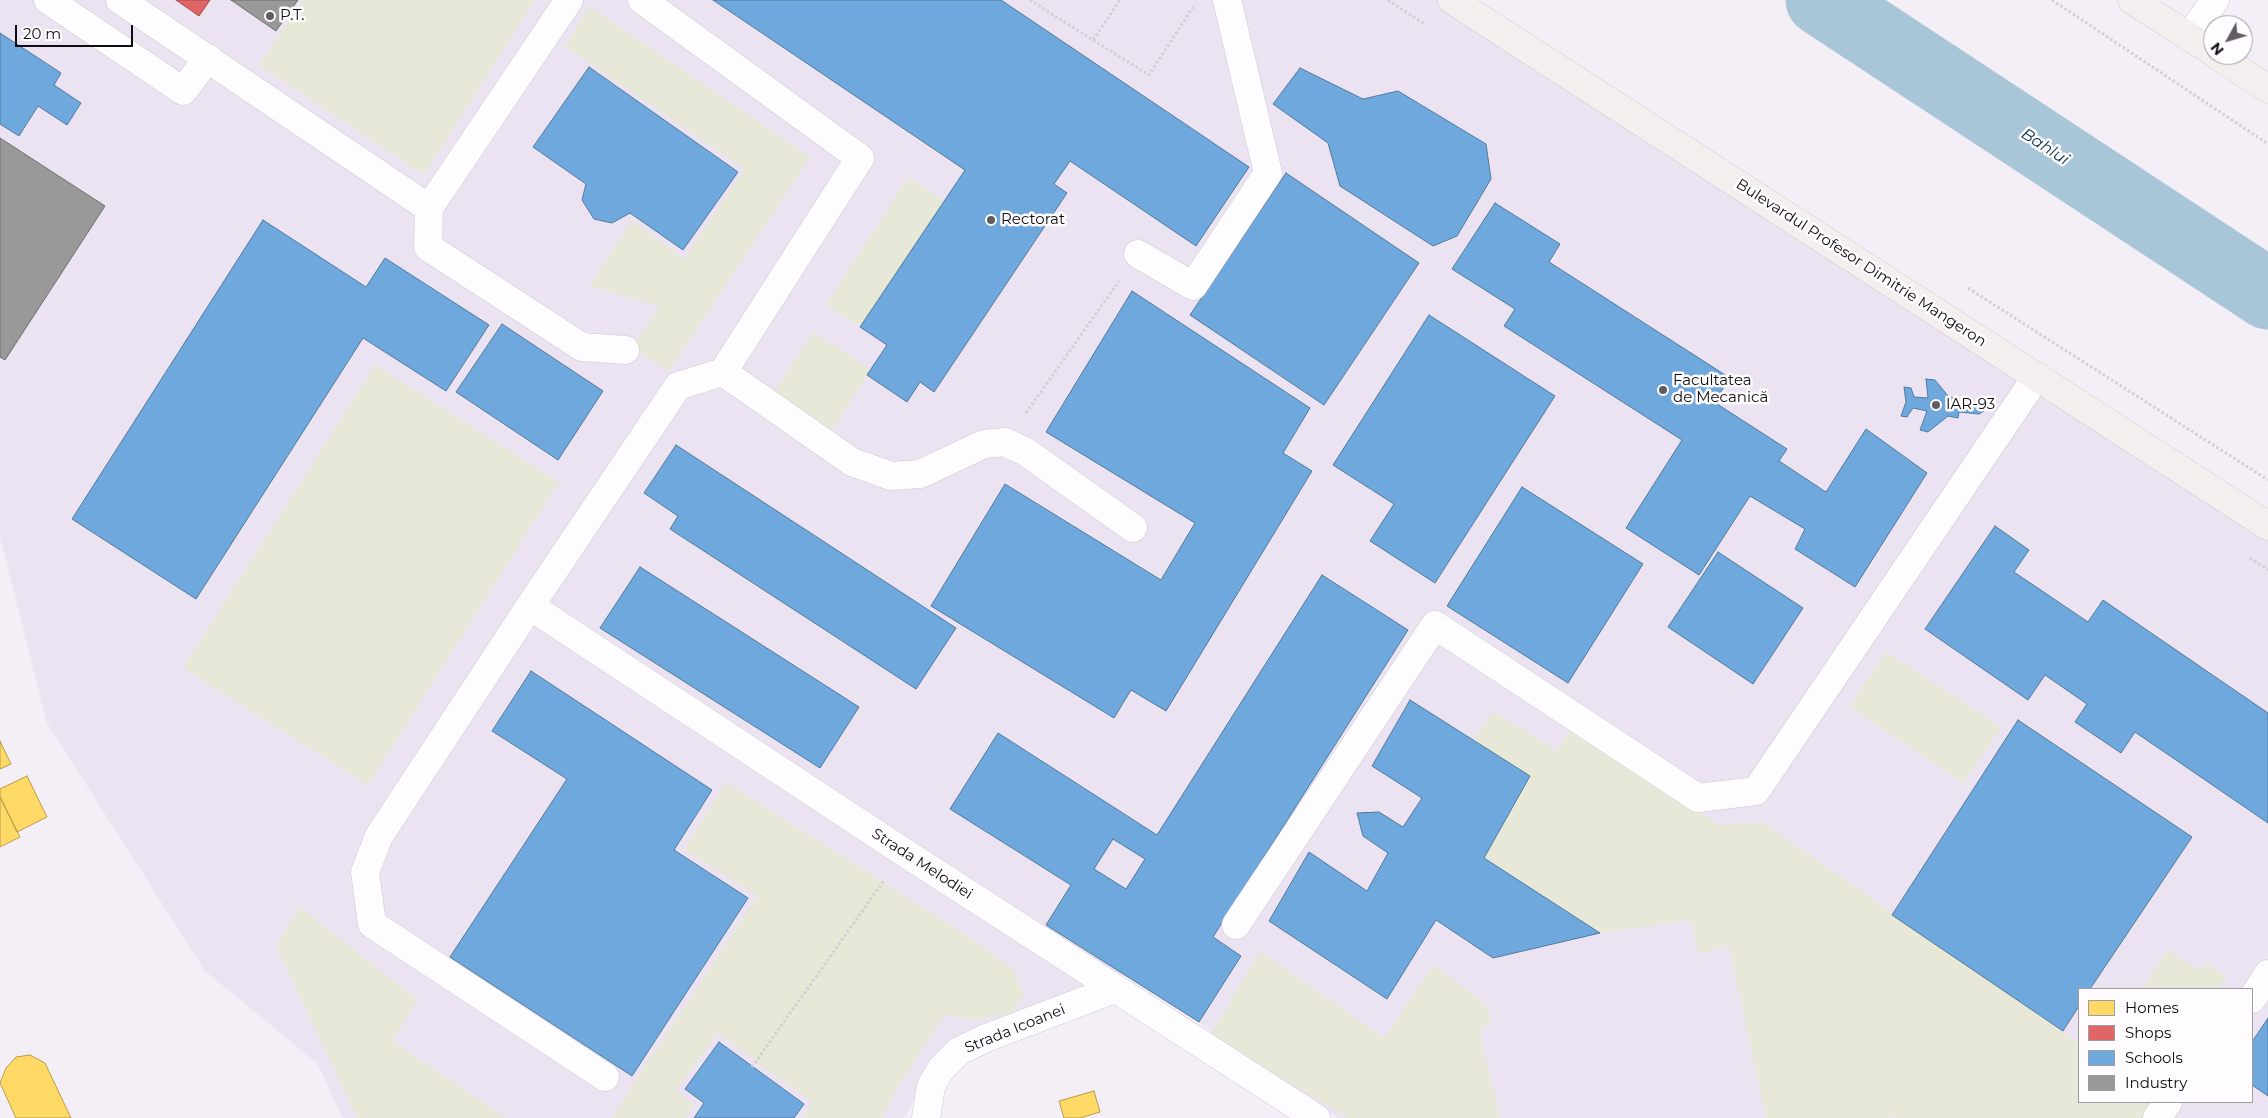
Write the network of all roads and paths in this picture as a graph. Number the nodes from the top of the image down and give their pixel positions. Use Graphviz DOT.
graph roads {
  1 [pos="48,0"];
  2 [pos="120,0"];
  3 [pos="569,0"];
  4 [pos="642,0"];
  5 [pos="1030,0"];
  6 [pos="1120,0"];
  7 [pos="1198,0"];
  8 [pos="1226,0"];
  9 [pos="1452,0"];
  10 [pos="2052,0"];
  11 [pos="2132,0"];
  12 [pos="2215,0"];
  13 [pos="2190,37"];
  14 [pos="1093,40"];
  15 [pos="2203,45"];
  16 [pos="208,58"];
  17 [pos="2232,65"];
  18 [pos="2268,89"];
  19 [pos="2268,144"];
  20 [pos="428,208"];
  21 [pos="1138,254"];
  22 [pos="625,350"];
  23 [pos="723,372"];
  24 [pos="2037,376"];
  25 [pos="1006,442"];
  26 [pos="2268,526"];
  27 [pos="1133,528"];
  28 [pos="530,606"];
  29 [pos="881,885"];
  30 [pos="1236,926"];
  31 [pos="2268,974"];
  32 [pos="1115,989"];
  33 [pos="2253,997"];
  34 [pos="752,1067"];
  35 [pos="605,1077"];
  36 [pos="2167,1103"];
  37 [pos="926,1118"];
  38 [pos="1316,1118"];
  39 [pos="2157,1118"];
  1 -- 16 [label="street"];
  2 -- 16 [label="street"];
  3 -- 20 [label="street"];
  4 -- 23 [label="street"];
  5 -- 14 [label="path"];
  6 -- 14 [label="path"];
  7 -- 14 [label="path"];
  8 -- 21 [label="street"];
  9 -- 24 [label="main road, Bulevardul Profesor Dimitrie Mangeron"];
  10 -- 19 [label="path"];
  11 -- 13 [label="main road"];
  12 -- 13 [label="street"];
  13 -- 15 [label="main road"];
  16 -- 20 [label="street"];
  17 -- 18 [label="main road"];
  20 -- 22 [label="street"];
  21 -- 25 [label="path"];
  23 -- 25 [label="street"];
  23 -- 28 [label="street"];
  24 -- 26 [label="main road, Bulevardul Profesor Dimitrie Mangeron"];
  24 -- 30 [label="street"];
  25 -- 27 [label="street"];
  28 -- 32 [label="street, Strada Melodiei"];
  28 -- 35 [label="street"];
  29 -- 34 [label="path"];
  31 -- 33 [label="street"];
  32 -- 37 [label="street, Strada Icoanei"];
  32 -- 38 [label="street, Strada Melodiei"];
  36 -- 39 [label="street"];
}
